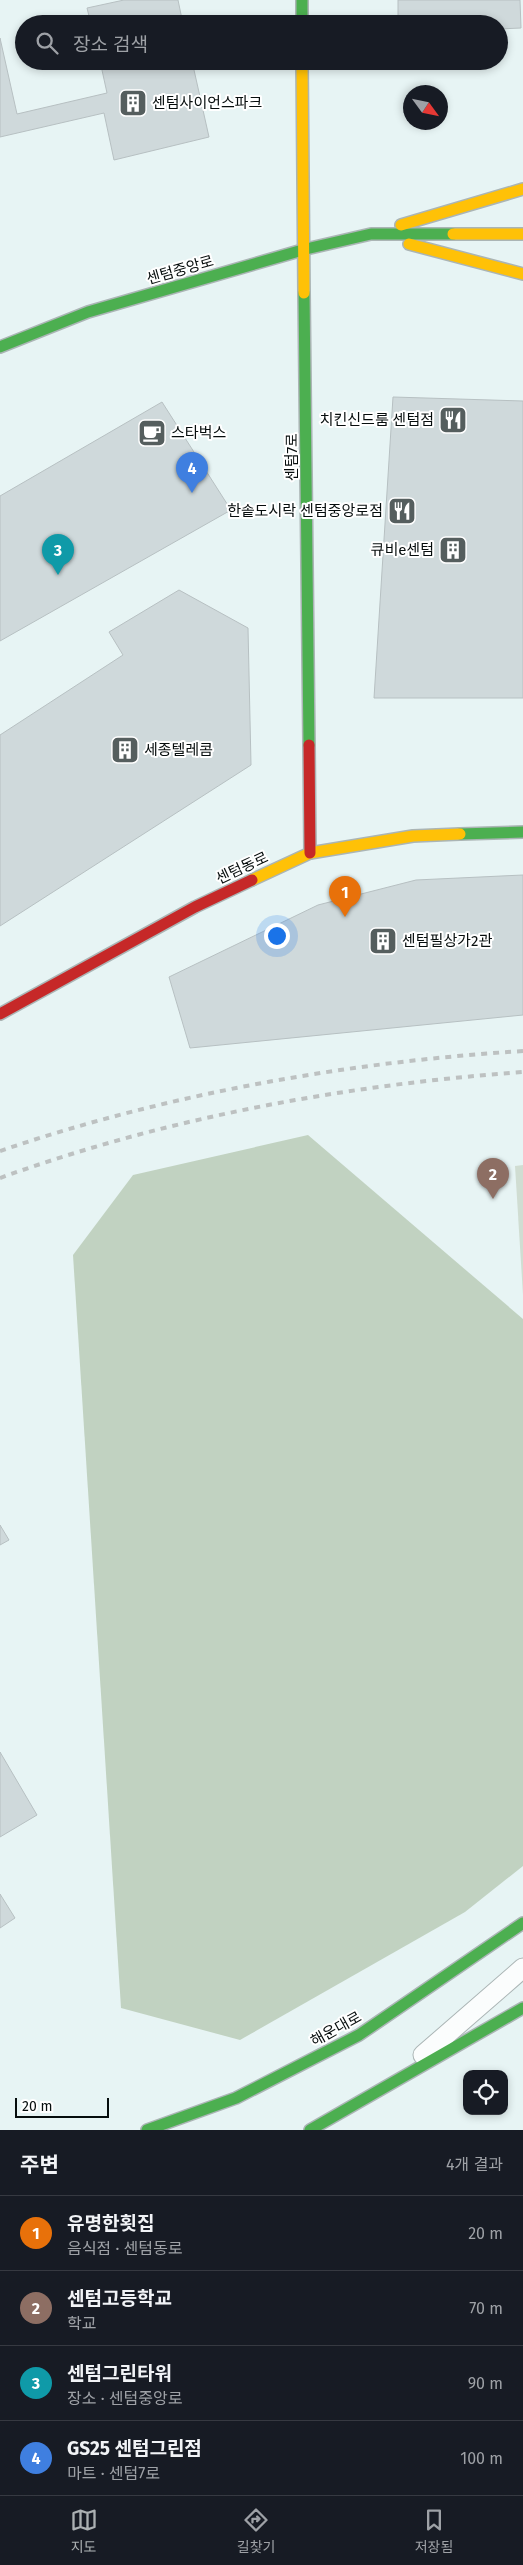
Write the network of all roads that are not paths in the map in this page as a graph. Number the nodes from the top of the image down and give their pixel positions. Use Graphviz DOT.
graph roads {
  1 [pos="302,0"];
  2 [pos="302,15"];
  3 [pos="302,70"];
  4 [pos="523,189"];
  5 [pos="371,234"];
  6 [pos="523,234"];
  7 [pos="306,249"];
  8 [pos="523,274"];
  9 [pos="0,346"];
  10 [pos="523,832"];
  11 [pos="310,852"];
  12 [pos="0,1014"];
  13 [pos="523,1923"];
  14 [pos="523,1968"];
  15 [pos="523,2008"];
  16 [pos="383,2090"];
  17 [pos="147,2130"];
  18 [pos="310,2130"];
  1 -- 2 [label="main road"];
  3 -- 7 [label="main road, 센텀7로"];
  4 -- 5 [label="main road, 센텀중앙로"];
  5 -- 6 [label="main road, 센텀중앙로"];
  5 -- 7 [label="main road, 센텀중앙로"];
  5 -- 8 [label="main road, 센텀중앙로"];
  7 -- 9 [label="main road, 센텀중앙로"];
  7 -- 11 [label="main road, 센텀7로"];
  10 -- 11 [label="main road, 센텀동로"];
  11 -- 12 [label="main road, 센텀동로"];
  13 -- 17 [label="main road, 해운대로"];
  14 -- 16 [label="lane"];
  15 -- 16 [label="main road"];
  16 -- 18 [label="main road"];
}
